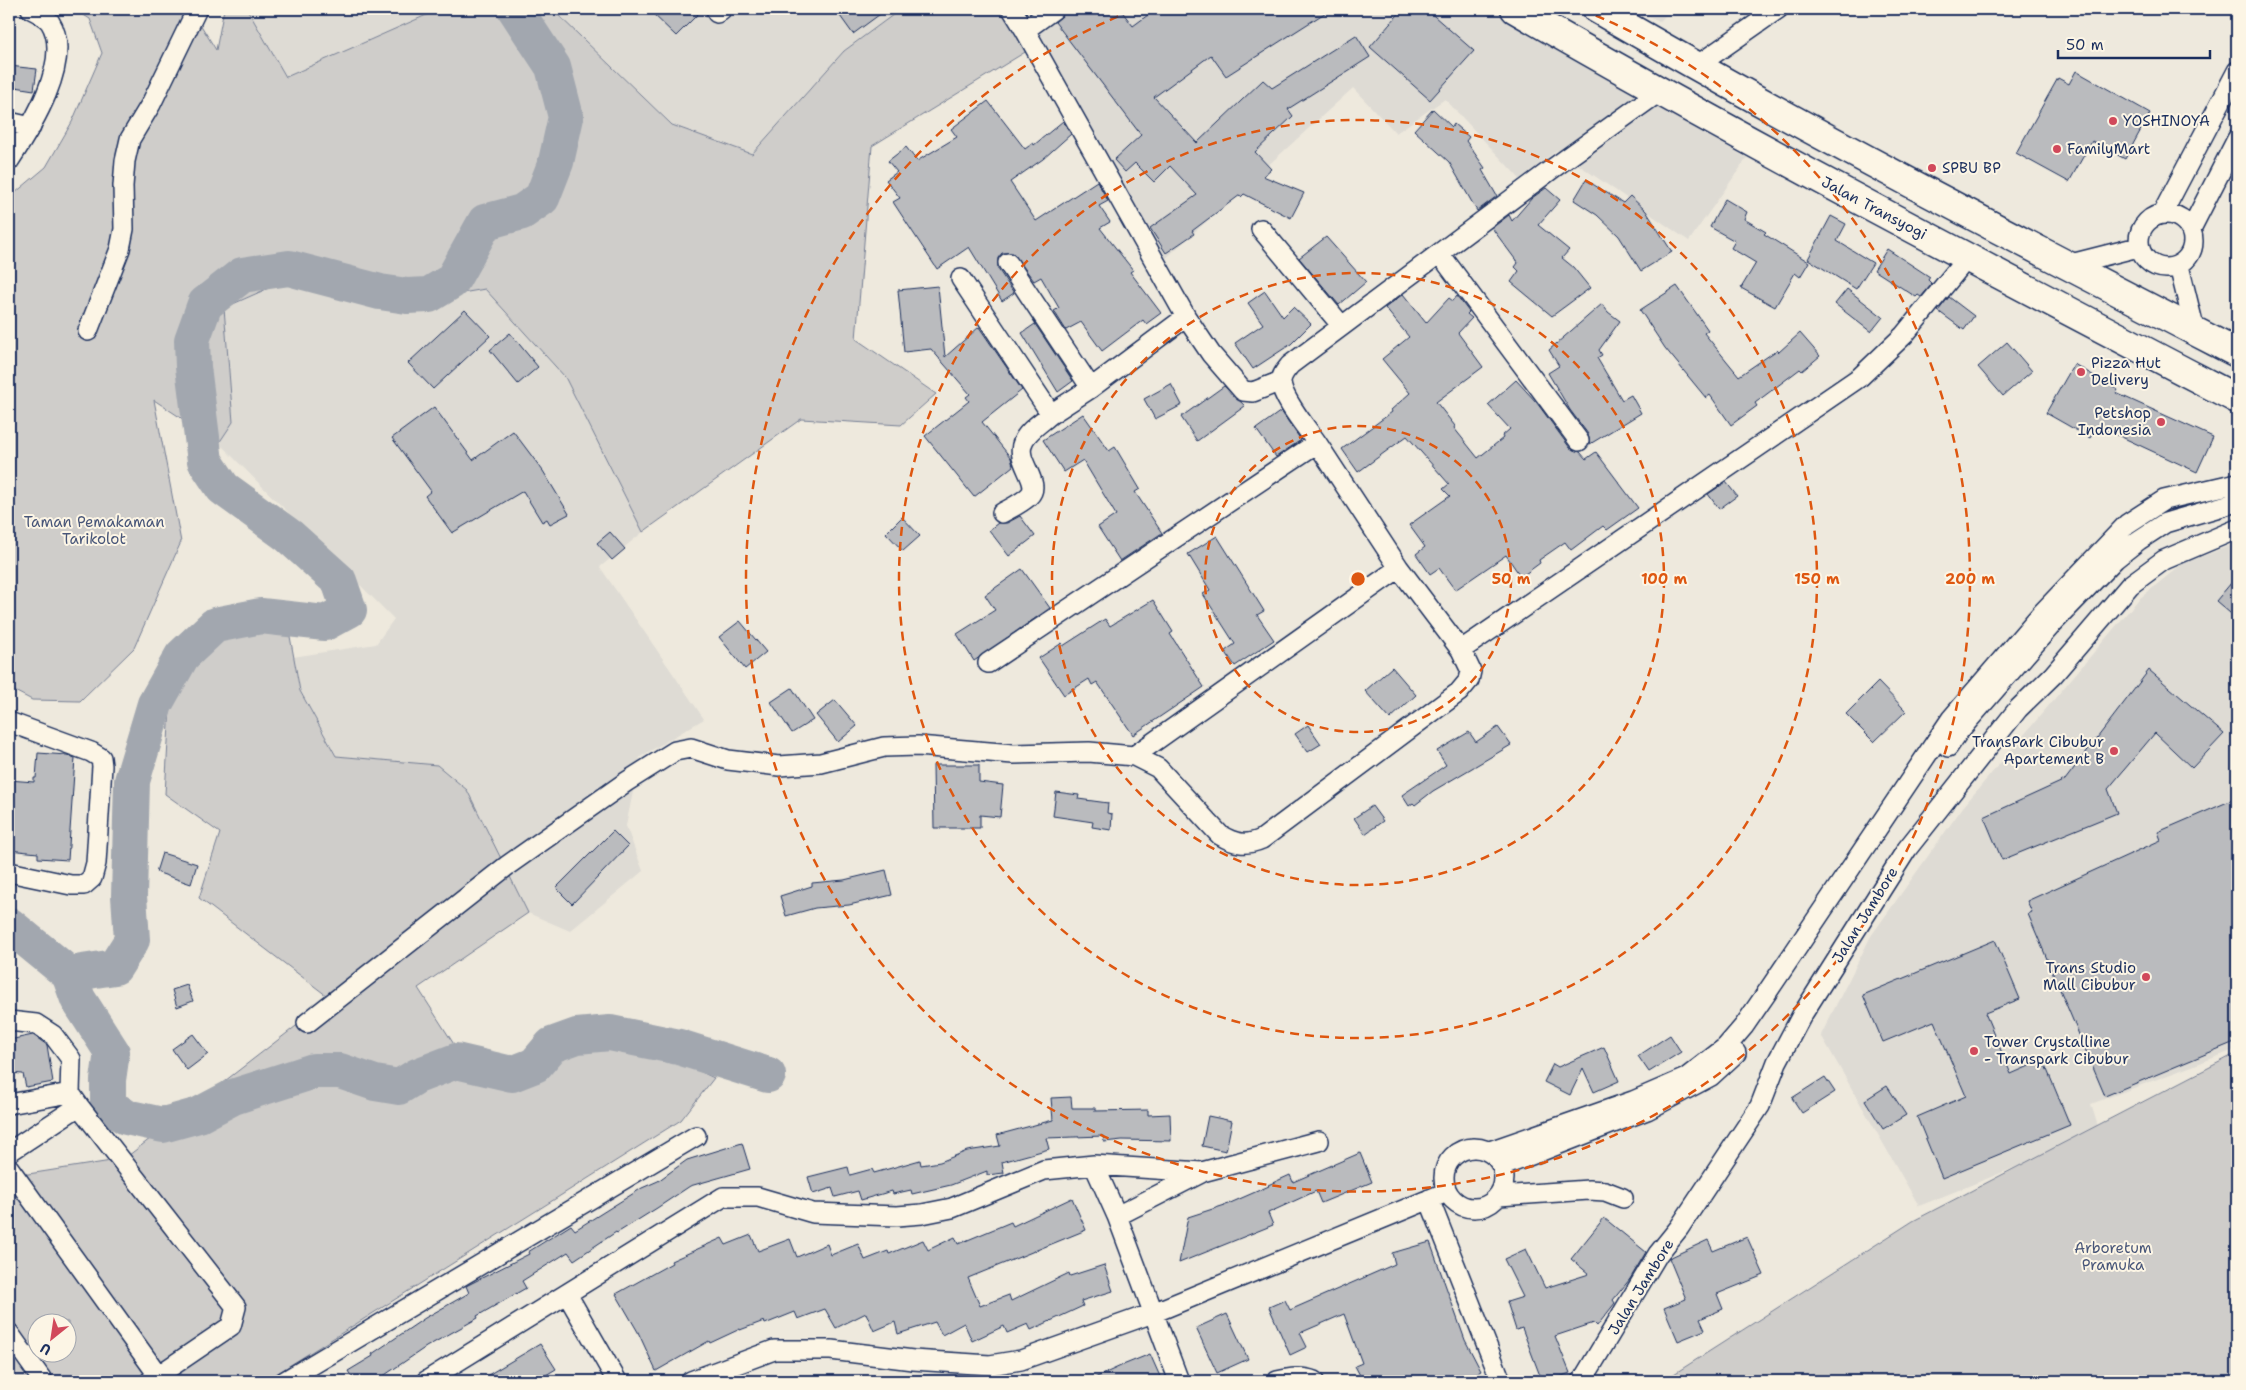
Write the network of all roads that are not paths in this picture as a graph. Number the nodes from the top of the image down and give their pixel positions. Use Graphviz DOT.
graph roads {
  1 [pos="31,9"];
  2 [pos="197,9"];
  3 [pos="1012,9"];
  4 [pos="1054,9"];
  5 [pos="1515,9"];
  6 [pos="1596,9"];
  7 [pos="1778,9"];
  8 [pos="1025,30"];
  9 [pos="1696,67"];
  10 [pos="2237,71"];
  11 [pos="1659,92"];
  12 [pos="9,122"];
  13 [pos="31,127"];
  14 [pos="2237,139"];
  15 [pos="9,161"];
  16 [pos="2162,214"];
  17 [pos="2191,228"];
  18 [pos="1261,229"];
  19 [pos="2138,247"];
  20 [pos="1440,254"];
  21 [pos="1967,258"];
  22 [pos="1008,263"];
  23 [pos="2067,265"];
  24 [pos="2179,266"];
  25 [pos="961,279"];
  26 [pos="1186,317"];
  27 [pos="1341,325"];
  28 [pos="88,331"];
  29 [pos="2195,331"];
  30 [pos="2237,353"];
  31 [pos="1281,381"];
  32 [pos="1091,388"];
  33 [pos="2237,399"];
  34 [pos="1051,414"];
  35 [pos="1579,441"];
  36 [pos="1317,443"];
  37 [pos="2237,482"];
  38 [pos="2164,500"];
  39 [pos="2237,502"];
  40 [pos="1002,514"];
  41 [pos="2127,524"];
  42 [pos="2165,524"];
  43 [pos="2237,529"];
  44 [pos="2139,540"];
  45 [pos="1399,568"];
  46 [pos="1461,650"];
  47 [pos="988,663"];
  48 [pos="9,722"];
  49 [pos="1134,756"];
  50 [pos="9,872"];
  51 [pos="9,1020"];
  52 [pos="308,1023"];
  53 [pos="74,1100"];
  54 [pos="9,1104"];
  55 [pos="696,1136"];
  56 [pos="1319,1141"];
  57 [pos="1490,1151"];
  58 [pos="9,1152"];
  59 [pos="1094,1165"];
  60 [pos="1503,1166"];
  61 [pos="9,1168"];
  62 [pos="1202,1172"];
  63 [pos="1438,1195"];
  64 [pos="1499,1196"];
  65 [pos="1623,1198"];
  66 [pos="1117,1216"];
  67 [pos="567,1294"];
  68 [pos="1153,1313"];
  69 [pos="9,1332"];
  70 [pos="154,1378"];
  71 [pos="43,1381"];
  72 [pos="285,1381"];
  73 [pos="426,1381"];
  74 [pos="617,1381"];
  75 [pos="692,1381"];
  76 [pos="1179,1381"];
  77 [pos="1277,1381"];
  78 [pos="1314,1381"];
  79 [pos="1501,1381"];
  80 [pos="1582,1381"];
  1 -- 13 [label="street"];
  2 -- 28 [label="street"];
  3 -- 8 [label="street"];
  4 -- 8 [label="street"];
  5 -- 11 [label="highway, Jalan Transyogi"];
  6 -- 9 [label="highway"];
  7 -- 9 [label="street"];
  8 -- 26 [label="street"];
  9 -- 23 [label="highway"];
  10 -- 16 [label="street"];
  11 -- 20 [label="street"];
  11 -- 21 [label="highway, Jalan Transyogi"];
  12 -- 13 [label="street"];
  13 -- 15 [label="street"];
  14 -- 17 [label="street"];
  16 -- 17 [label="street"];
  16 -- 19 [label="street"];
  17 -- 24 [label="street"];
  18 -- 27 [label="street"];
  19 -- 23 [label="street"];
  19 -- 24 [label="street"];
  20 -- 27 [label="street"];
  20 -- 35 [label="street"];
  21 -- 33 [label="highway, Jalan Transyogi"];
  21 -- 46 [label="street"];
  22 -- 32 [label="street"];
  23 -- 29 [label="highway"];
  24 -- 29 [label="street"];
  25 -- 34 [label="street"];
  26 -- 31 [label="street"];
  26 -- 32 [label="street"];
  27 -- 31 [label="street"];
  29 -- 30 [label="highway"];
  31 -- 36 [label="street"];
  32 -- 34 [label="street"];
  34 -- 40 [label="street"];
  36 -- 45 [label="street"];
  36 -- 47 [label="street"];
  37 -- 38 [label="street"];
  38 -- 41 [label="street"];
  38 -- 42 [label="street"];
  39 -- 42 [label="street"];
  41 -- 44 [label="street"];
  41 -- 57 [label="street"];
  42 -- 44 [label="street"];
  43 -- 80 [label="street, Jalan Jambore"];
  44 -- 60 [label="street"];
  45 -- 46 [label="street"];
  45 -- 49 [label="street"];
  46 -- 49 [label="street"];
  48 -- 50 [label="street"];
  49 -- 52 [label="street"];
  51 -- 53 [label="street"];
  53 -- 54 [label="street"];
  53 -- 58 [label="street"];
  53 -- 70 [label="street"];
  55 -- 72 [label="street"];
  56 -- 62 [label="street"];
  57 -- 60 [label="street"];
  57 -- 63 [label="street"];
  59 -- 62 [label="street"];
  59 -- 66 [label="street"];
  59 -- 67 [label="street"];
  60 -- 64 [label="street"];
  61 -- 70 [label="street"];
  62 -- 66 [label="street"];
  63 -- 64 [label="street"];
  63 -- 68 [label="street"];
  63 -- 79 [label="street"];
  64 -- 65 [label="street"];
  66 -- 68 [label="street"];
  67 -- 73 [label="street"];
  67 -- 74 [label="street"];
  68 -- 75 [label="street"];
  68 -- 76 [label="street"];
  69 -- 71 [label="street"];
  77 -- 78 [label="street"];
}
